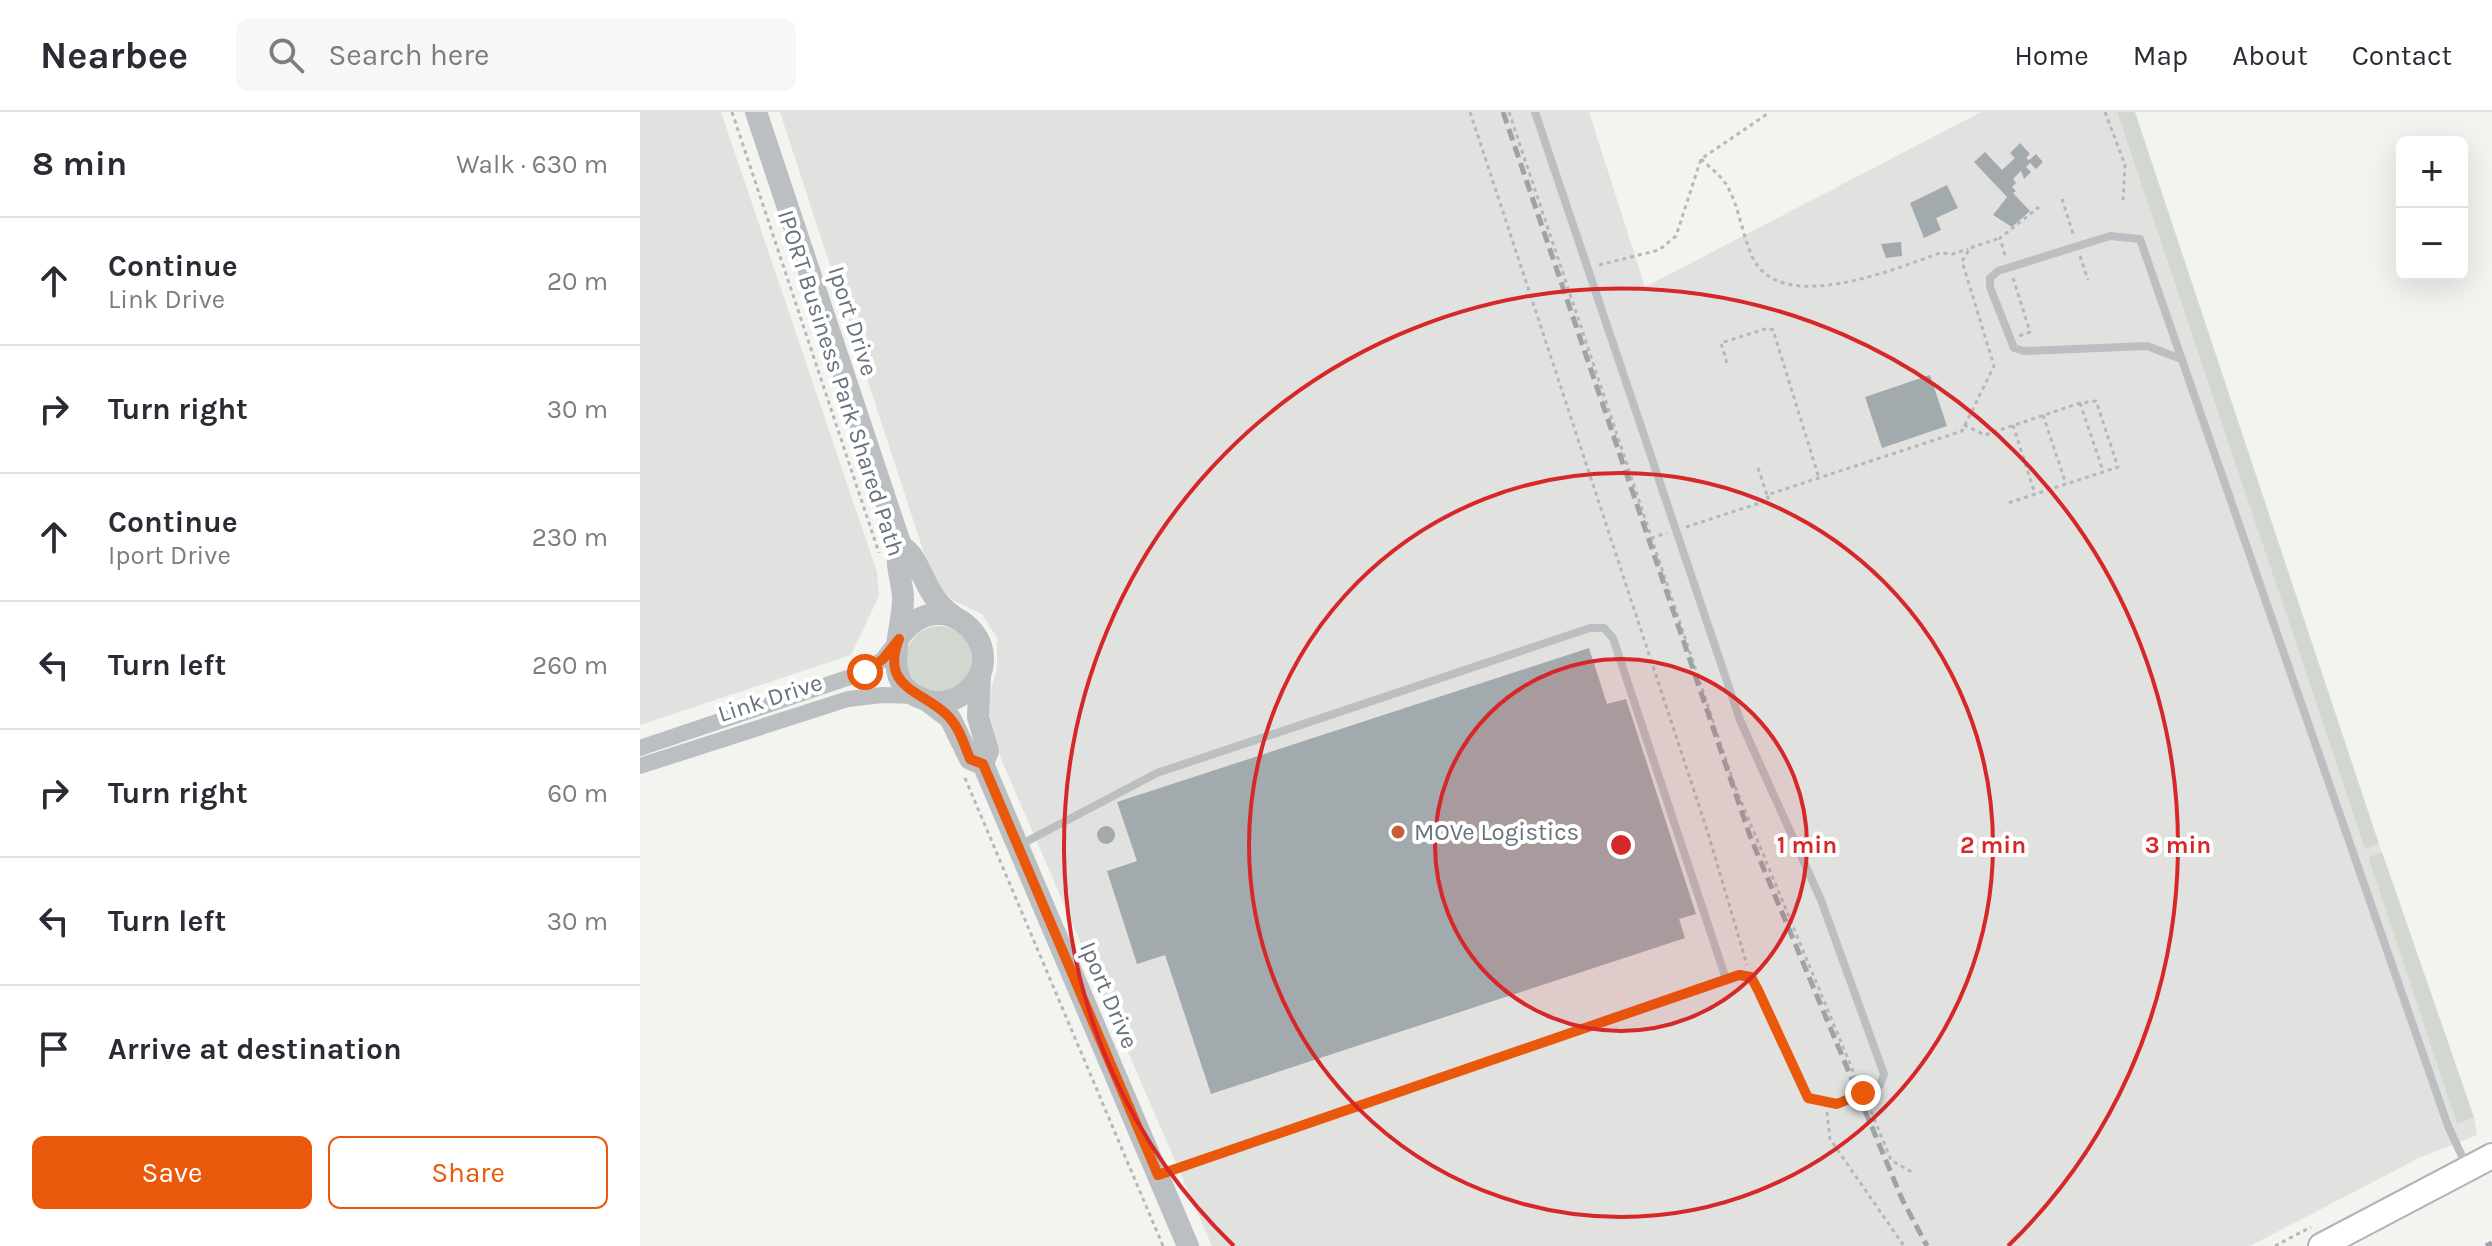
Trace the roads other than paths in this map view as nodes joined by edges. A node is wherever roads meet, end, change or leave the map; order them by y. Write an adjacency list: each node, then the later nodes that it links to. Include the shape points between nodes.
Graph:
1 (756, 112): 4 (street, Iport Drive)
2 (1535, 112): 13 (lane, via 1740,720 1821,900 1883,1064 1880,1085 1837,1104 1808,1098 1751,977)
3 (2181, 359): 3 (lane, via 2140,239 2110,236 1990,278 2009,341 2024,351 2147,346); 15 (lane, via 2448,1126)
4 (901, 546): 5 (street, Iport Drive, via 913,553 929,593); 6 (street, Iport Drive, via 896,558 902,588)
5 (953, 616): 6 (street, via 923,616); 7 (street, via 976,634)
6 (900, 637): 8 (street, via 896,671 906,688); 9 (street, Link Drive, via 865,672)
7 (982, 667): 8 (street, via 963,695 945,702); 10 (street, Iport Drive, via 978,717 988,751)
8 (921, 698): 10 (street, Iport Drive, via 950,718 970,759); 11 (street, Link Drive, via 848,699)
9 (640, 748)
10 (983, 764): 12 (street, Iport Drive)
11 (640, 766)
12 (1018, 846): 13 (lane, via 1157,773 1590,628 1604,628 1613,638); 16 (street, Iport Drive)
13 (1726, 979): 16 (lane)
14 (2492, 1156): 15 (main road)
15 (2468, 1168): 18 (main road)
16 (1158, 1175): 17 (street, Iport Drive)
17 (1188, 1246)
18 (2321, 1246)

